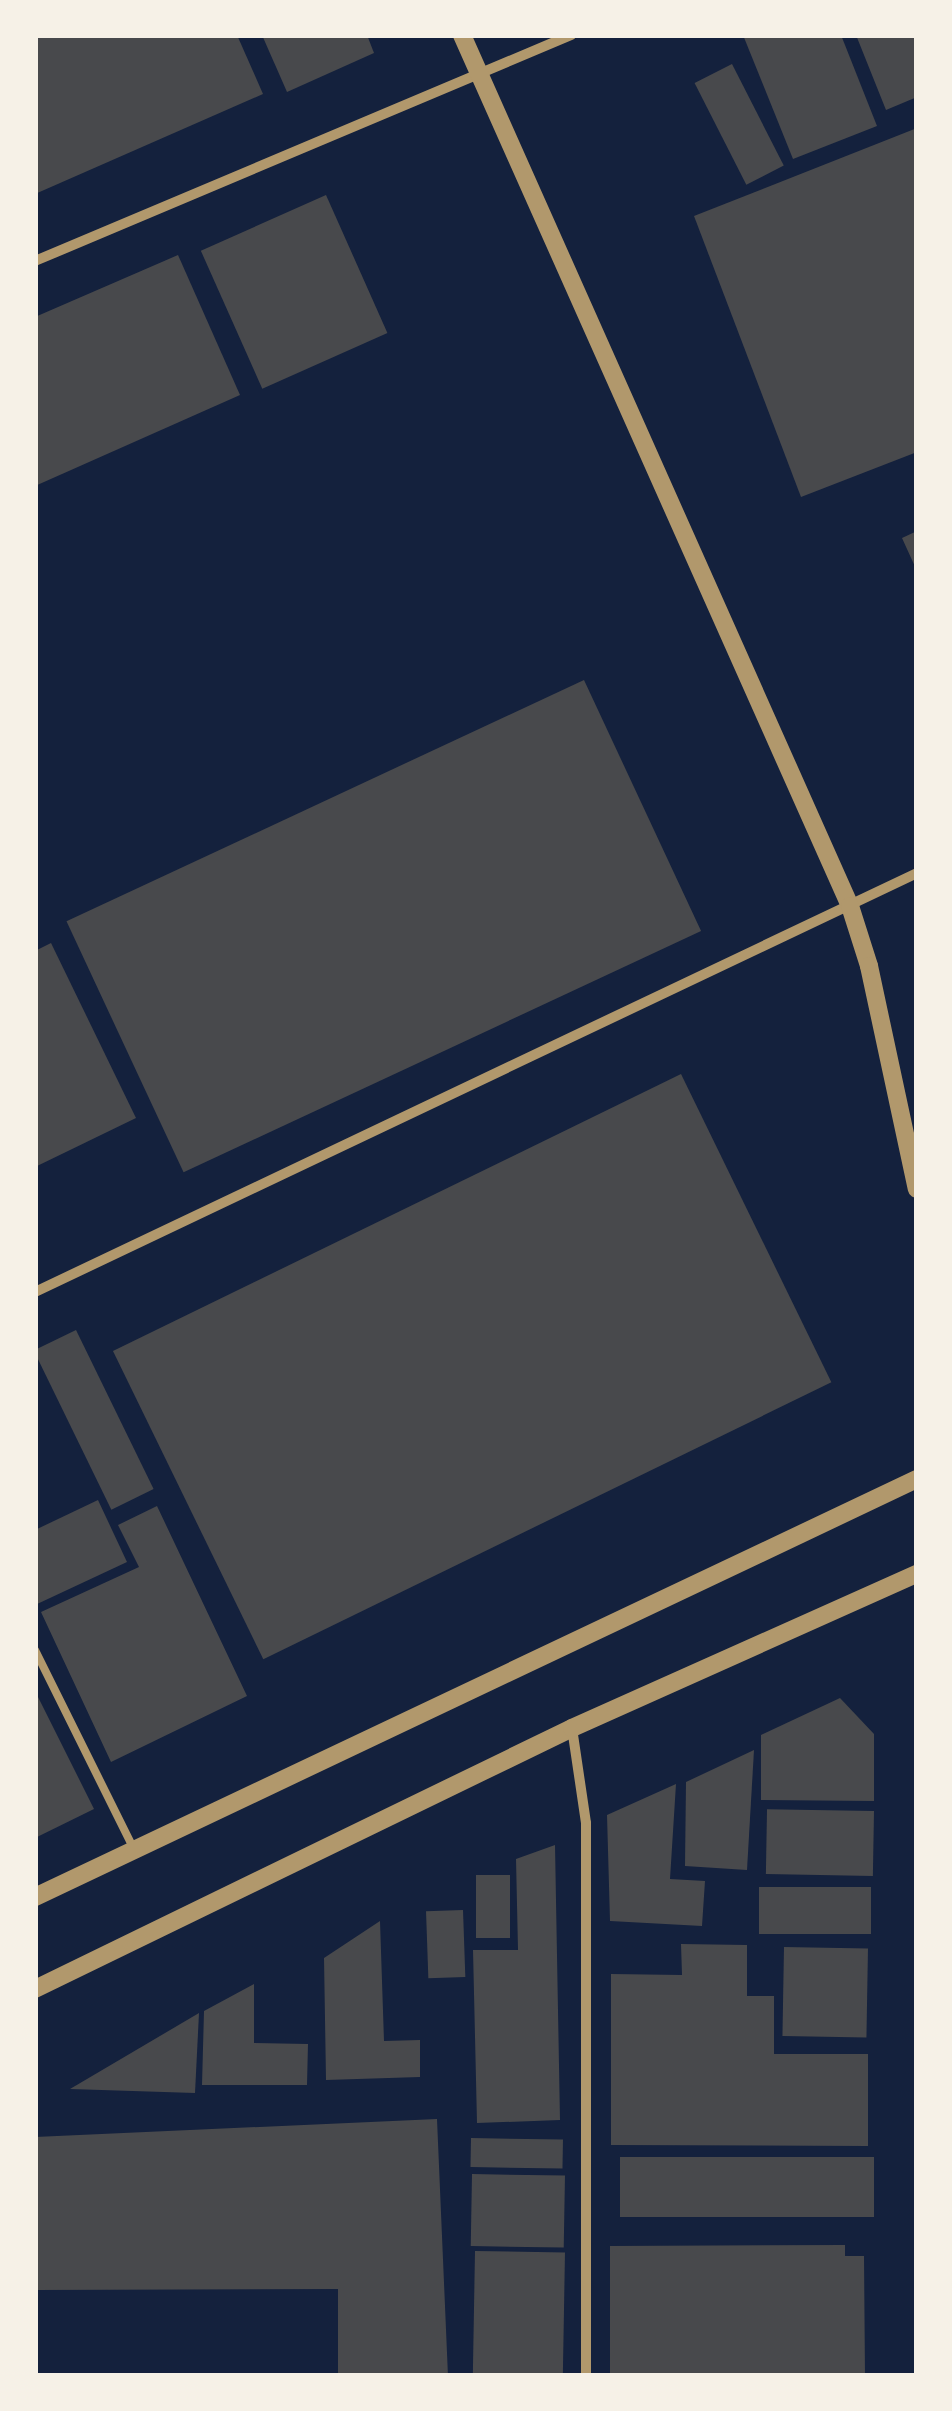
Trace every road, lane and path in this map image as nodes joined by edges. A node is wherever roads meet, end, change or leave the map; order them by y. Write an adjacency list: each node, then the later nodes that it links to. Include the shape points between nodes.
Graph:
1 (462, 35): 3 (street)
2 (571, 35): 3 (street)
3 (478, 72): 4 (street); 6 (street)
4 (35, 262)
5 (917, 873): 6 (street)
6 (850, 906): 7 (street); 9 (street)
7 (915, 1167): 8 (street)
8 (917, 1189)
9 (35, 1292)
10 (917, 1478): 14 (street)
11 (917, 1574): 13 (street)
12 (35, 1650): 14 (lane)
13 (572, 1728): 16 (street); 17 (street, via 586,1823)
14 (134, 1850): 15 (street)
15 (35, 1898)
16 (35, 1989)
17 (586, 2376)

